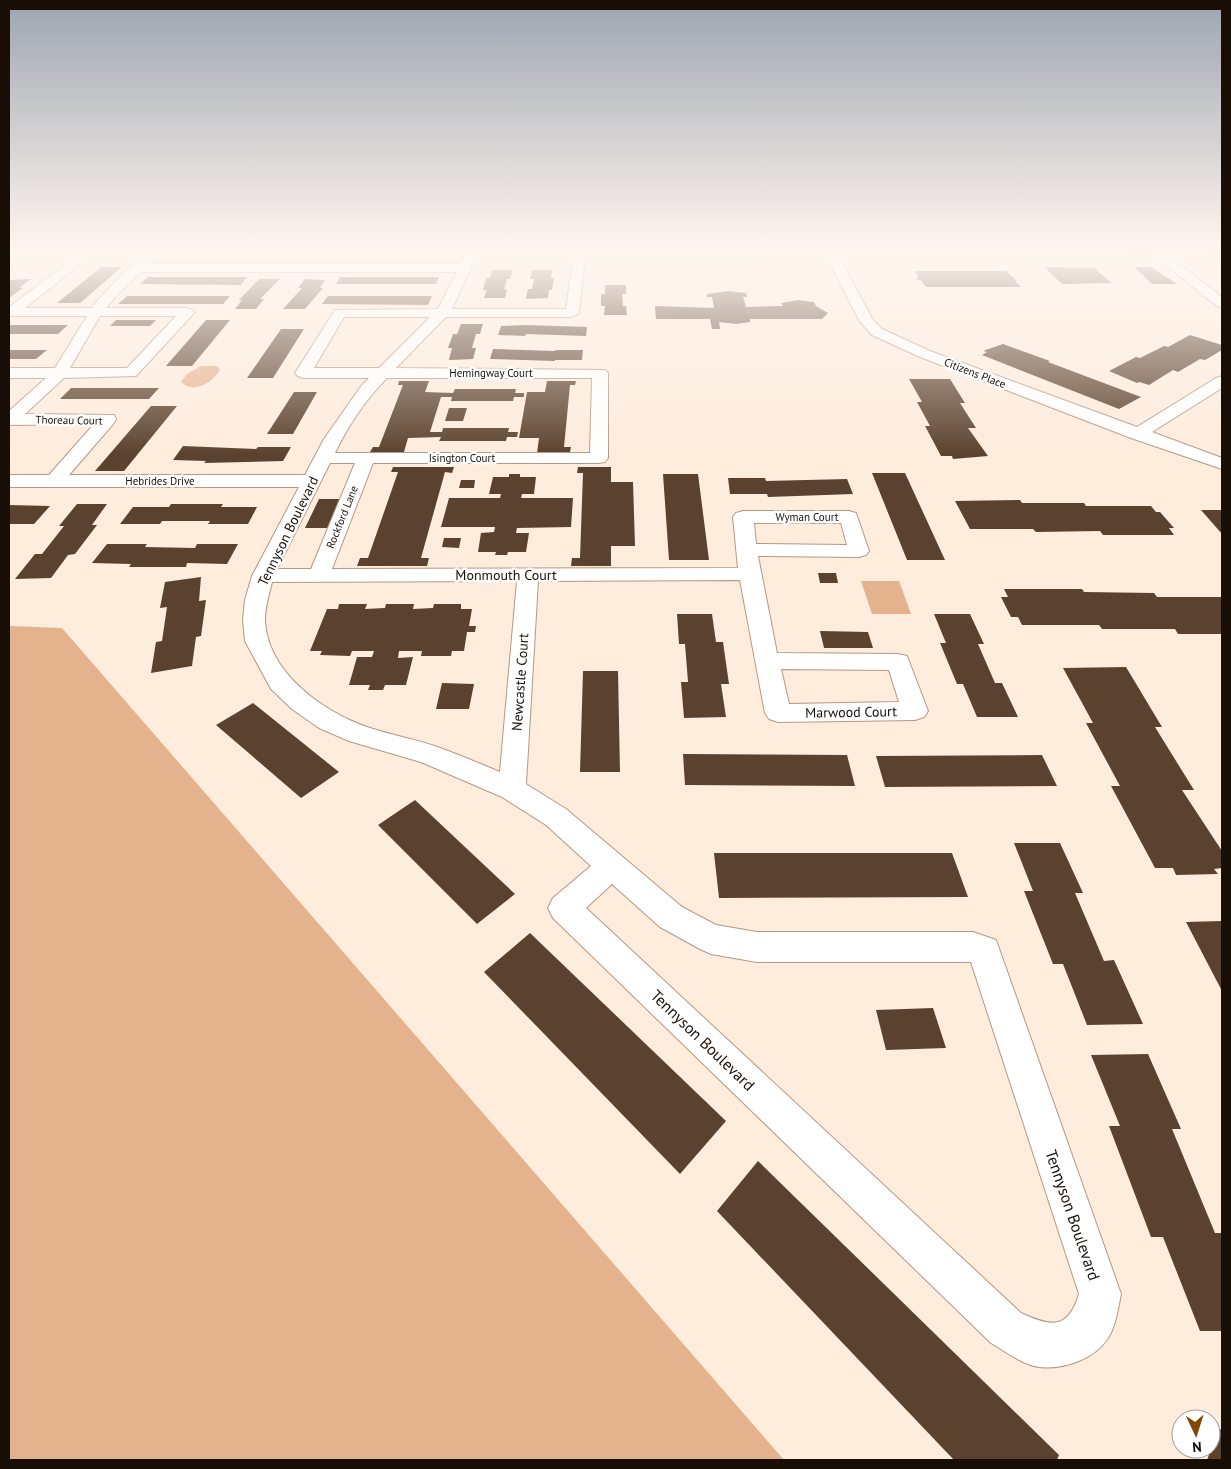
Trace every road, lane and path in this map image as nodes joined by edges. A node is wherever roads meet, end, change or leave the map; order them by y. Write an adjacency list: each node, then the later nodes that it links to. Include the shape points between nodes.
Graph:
1 (92, 319): 7 (street)
2 (182, 319): 7 (street, via 131,373)
3 (337, 319): 8 (street, Hemingway Court, via 303,373)
4 (436, 319): 8 (street, Tennyson Boulevard)
5 (865, 319): 11 (street, Citizens Place, via 877,332 918,351)
6 (9, 372): 7 (street)
7 (60, 373): 10 (street)
8 (382, 373): 12 (street, Tennyson Boulevard, via 333,439); 14 (street, Hemingway Court, via 600,373)
9 (1222, 381): 11 (street)
10 (10, 420): 17 (street, Thoreau Court, via 108,419)
11 (1137, 434): 15 (street, Citizens Place)
12 (324, 458): 13 (street, Isington Court); 18 (street, Tennyson Boulevard)
13 (366, 458): 14 (street, Isington Court); 23 (street, Rockford Lane)
14 (599, 458)
15 (1222, 464)
16 (9, 481): 17 (street, Hebrides Drive)
17 (54, 481): 18 (street, Hebrides Drive)
18 (310, 481): 22 (street, Tennyson Boulevard)
19 (748, 550): 19 (street, Wyman Court, via 743,517 849,518 859,551); 20 (street, Wyman Court)
20 (749, 574): 21 (street, Monmouth Court); 24 (street, Marwood Court)
21 (528, 575): 23 (street, Monmouth Court); 25 (street, Newcastle Court)
22 (263, 576): 23 (street, Monmouth Court); 25 (street, Tennyson Boulevard, via 254,620 257,641 280,683 301,703 328,721 358,734 430,755)
23 (319, 576)
24 (767, 661): 24 (street, Marwood Court, via 778,712 915,711 898,662)
25 (512, 790): 26 (street, Tennyson Boulevard, via 556,817)
26 (612, 866): 26 (street, Tennyson Boulevard, via 564,908 1006,1328 1039,1345 1070,1343 1092,1324 1100,1294 984,951 973,946 757,948 711,939 671,917)

